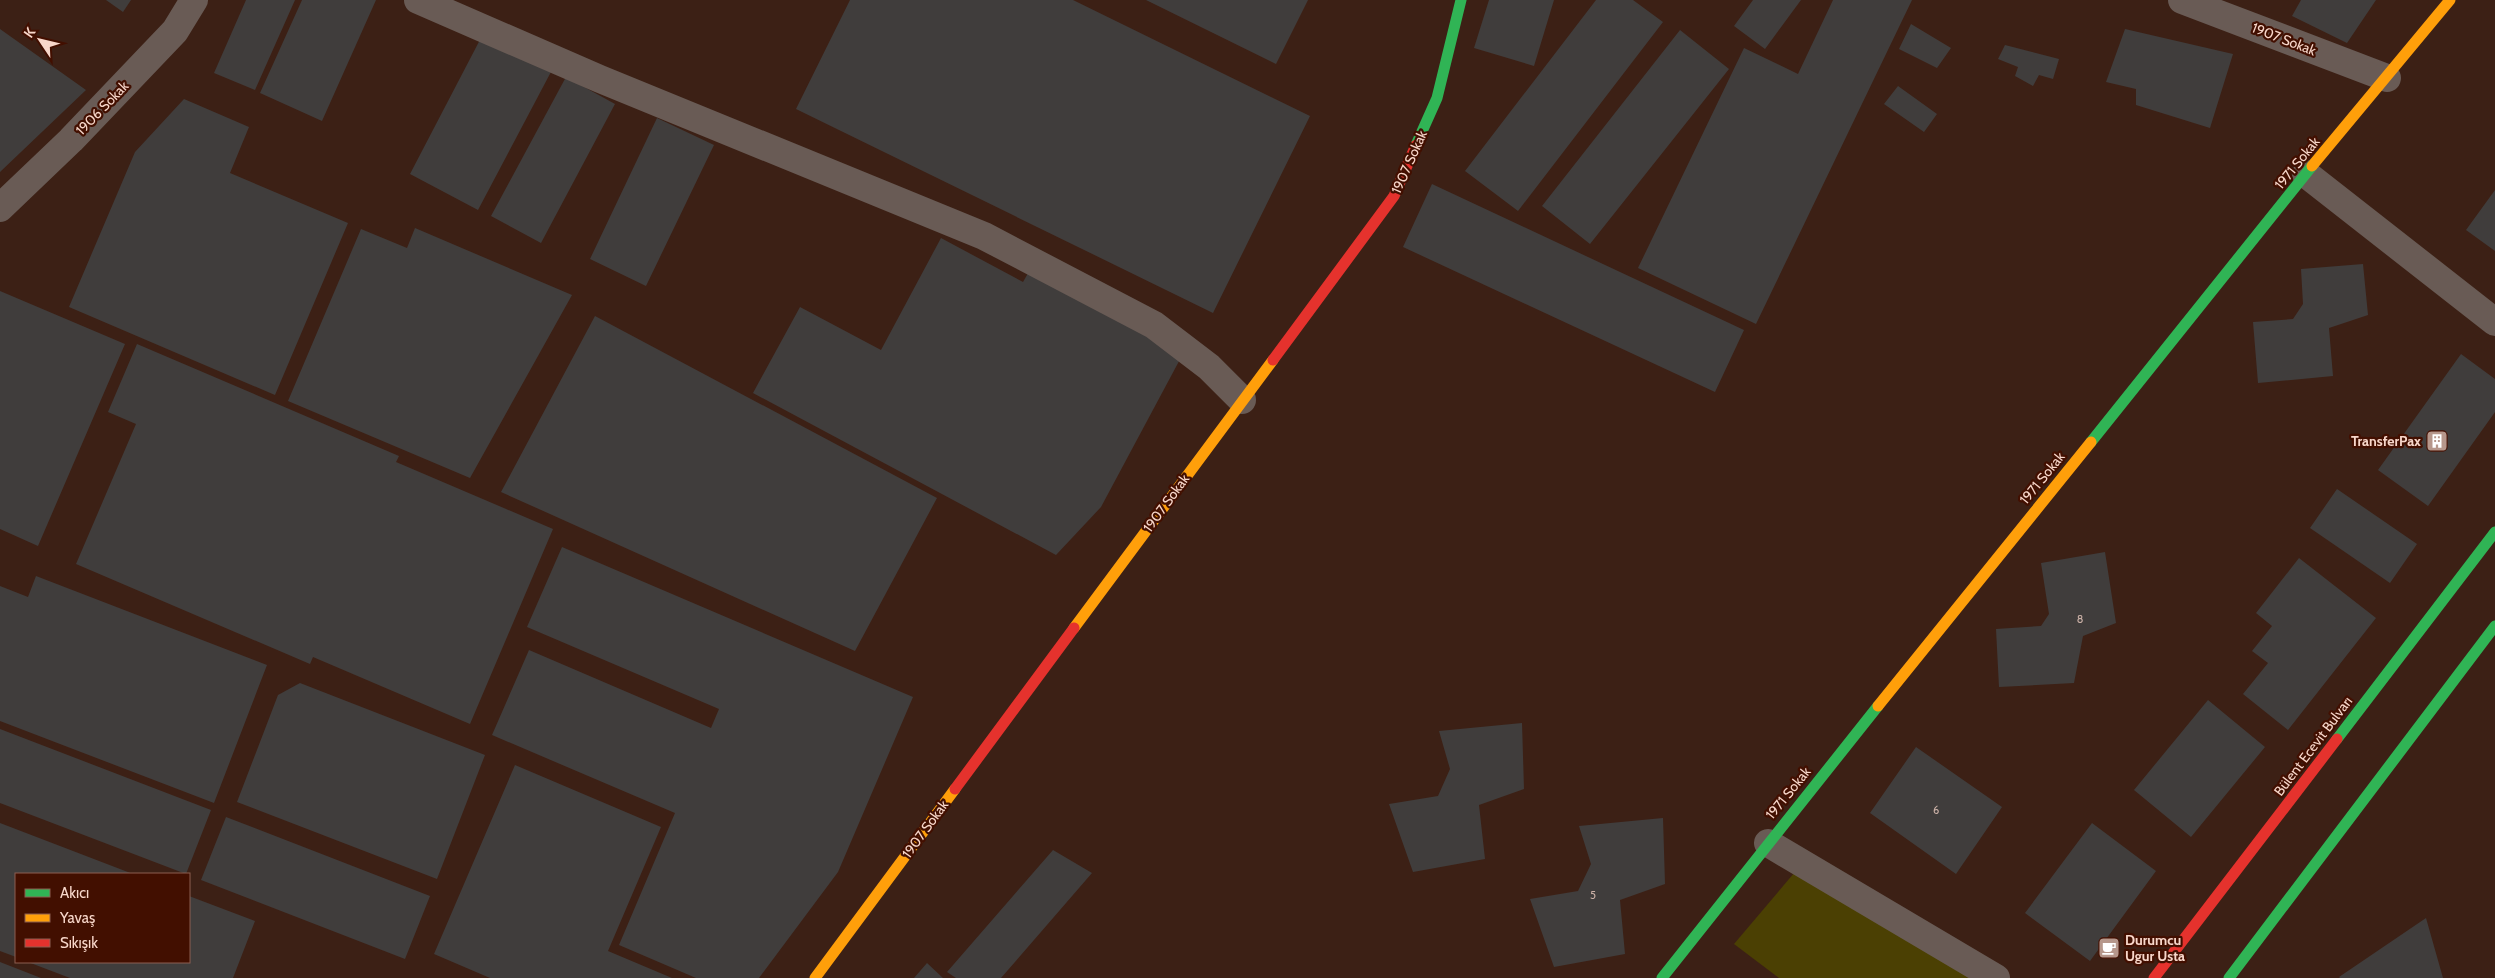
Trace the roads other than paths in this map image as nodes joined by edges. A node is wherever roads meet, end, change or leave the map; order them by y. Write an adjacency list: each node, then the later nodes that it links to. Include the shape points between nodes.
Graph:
1 (194, 0): 8 (street, 1906 Sokak, via 175,31 71,140)
2 (418, 0): 10 (street, via 600,79 984,236 1154,325 1208,367)
3 (1461, 0): 10 (street, 1907 Sokak, via 1437,98 1394,196)
4 (2182, 0): 6 (street, 1907 Sokak)
5 (2450, 0): 6 (street, 1971 Sokak)
6 (2387, 78): 7 (street, 1971 Sokak)
7 (2306, 174): 9 (street); 13 (street, 1971 Sokak)
8 (0, 208)
9 (2495, 322)
10 (1242, 400): 14 (street, 1907 Sokak)
11 (2495, 532): 17 (street, Bülent Ecevit Bulvarı)
12 (2495, 626): 18 (street)
13 (1768, 843): 15 (street, 1971 Sokak); 16 (street)
14 (815, 978)
15 (1662, 978)
16 (1996, 978)
17 (2154, 978)
18 (2229, 978)

